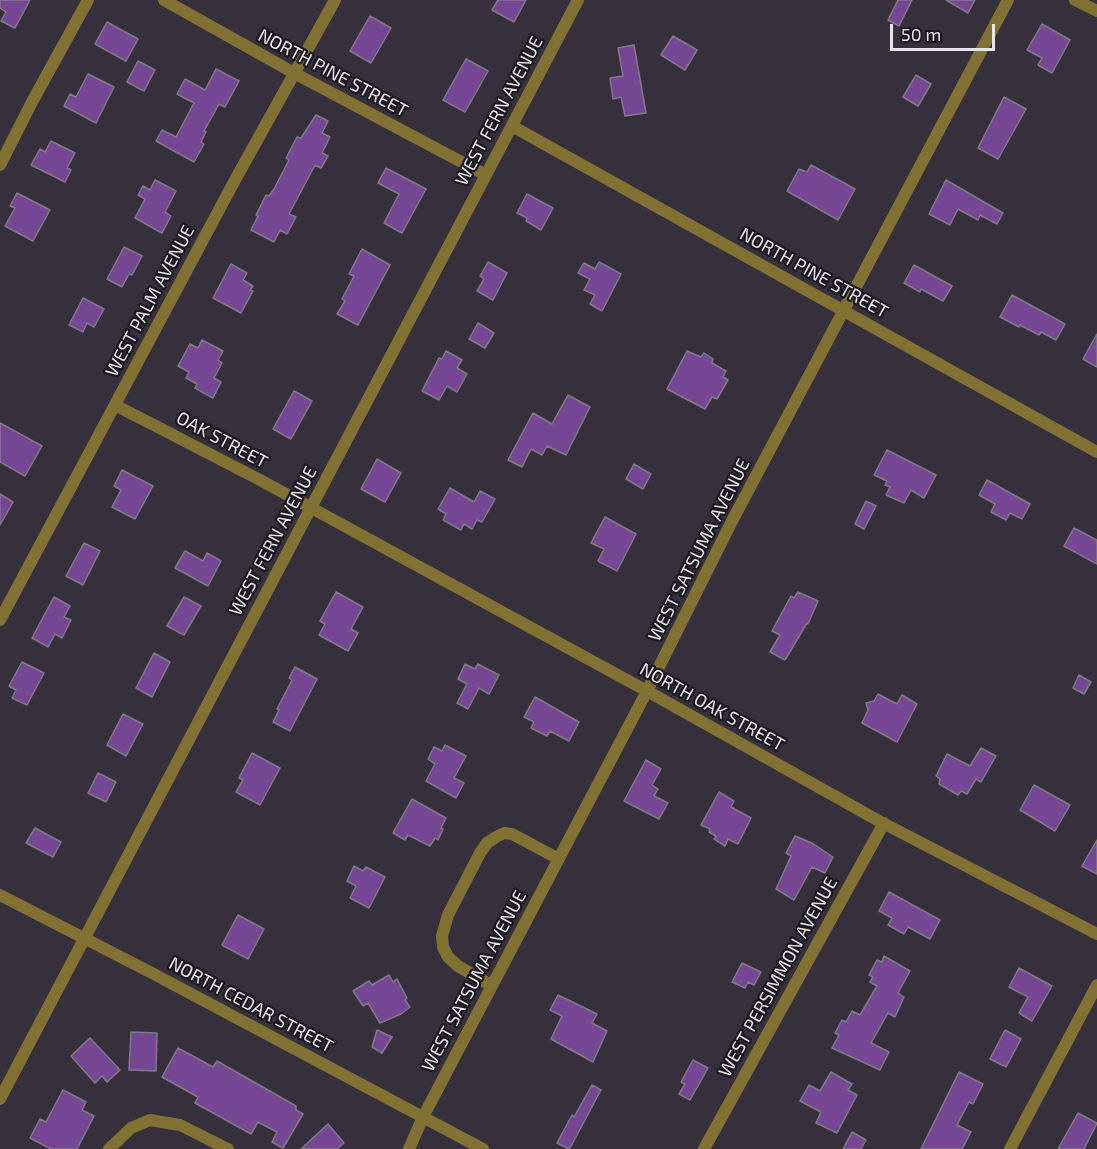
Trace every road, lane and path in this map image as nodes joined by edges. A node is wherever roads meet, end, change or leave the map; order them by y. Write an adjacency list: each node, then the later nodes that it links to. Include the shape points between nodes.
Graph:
1 (88, 0): 10 (street)
2 (164, 0): 8 (street, NORTH PINE STREET)
3 (335, 0): 8 (street, WEST PALM AVENUE)
4 (578, 0): 9 (street, WEST FERN AVENUE)
5 (1008, 0): 12 (street, WEST SATSUMA AVENUE)
6 (1075, 0): 7 (street)
7 (1097, 11)
8 (294, 73): 11 (street, NORTH PINE STREET); 13 (street, WEST PALM AVENUE)
9 (512, 126): 11 (street, WEST FERN AVENUE); 12 (street, NORTH PINE STREET)
10 (0, 165)
11 (486, 175): 15 (street, WEST FERN AVENUE)
12 (843, 310): 14 (street, NORTH PINE STREET); 17 (street, WEST SATSUMA AVENUE)
13 (115, 405): 15 (street, OAK STREET); 16 (street, WEST PALM AVENUE)
14 (1097, 452)
15 (311, 509): 17 (street, NORTH OAK STREET); 22 (street, WEST FERN AVENUE)
16 (0, 620)
17 (647, 691): 18 (street, NORTH OAK STREET); 19 (street, WEST SATSUMA AVENUE)
18 (884, 823): 21 (street, NORTH OAK STREET); 31 (street, WEST PERSIMMON AVENUE)
19 (558, 858): 24 (street, WEST SATSUMA AVENUE); 24 (street, via 504,833 487,843 474,863 448,915 443,945 453,962)
20 (0, 895): 22 (street, NORTH CEDAR STREET)
21 (1097, 934)
22 (85, 938): 25 (street, WEST FERN AVENUE); 26 (street, NORTH CEDAR STREET)
23 (1097, 985): 32 (street)
24 (492, 986): 26 (street, WEST SATSUMA AVENUE)
25 (0, 1099)
26 (423, 1117): 29 (street, WEST SATSUMA AVENUE); 30 (street, NORTH CEDAR STREET)
27 (109, 1149): 28 (street, via 131,1128 150,1120 180,1125)
28 (228, 1149)
29 (409, 1149)
30 (483, 1149)
31 (704, 1149)
32 (1010, 1149)

